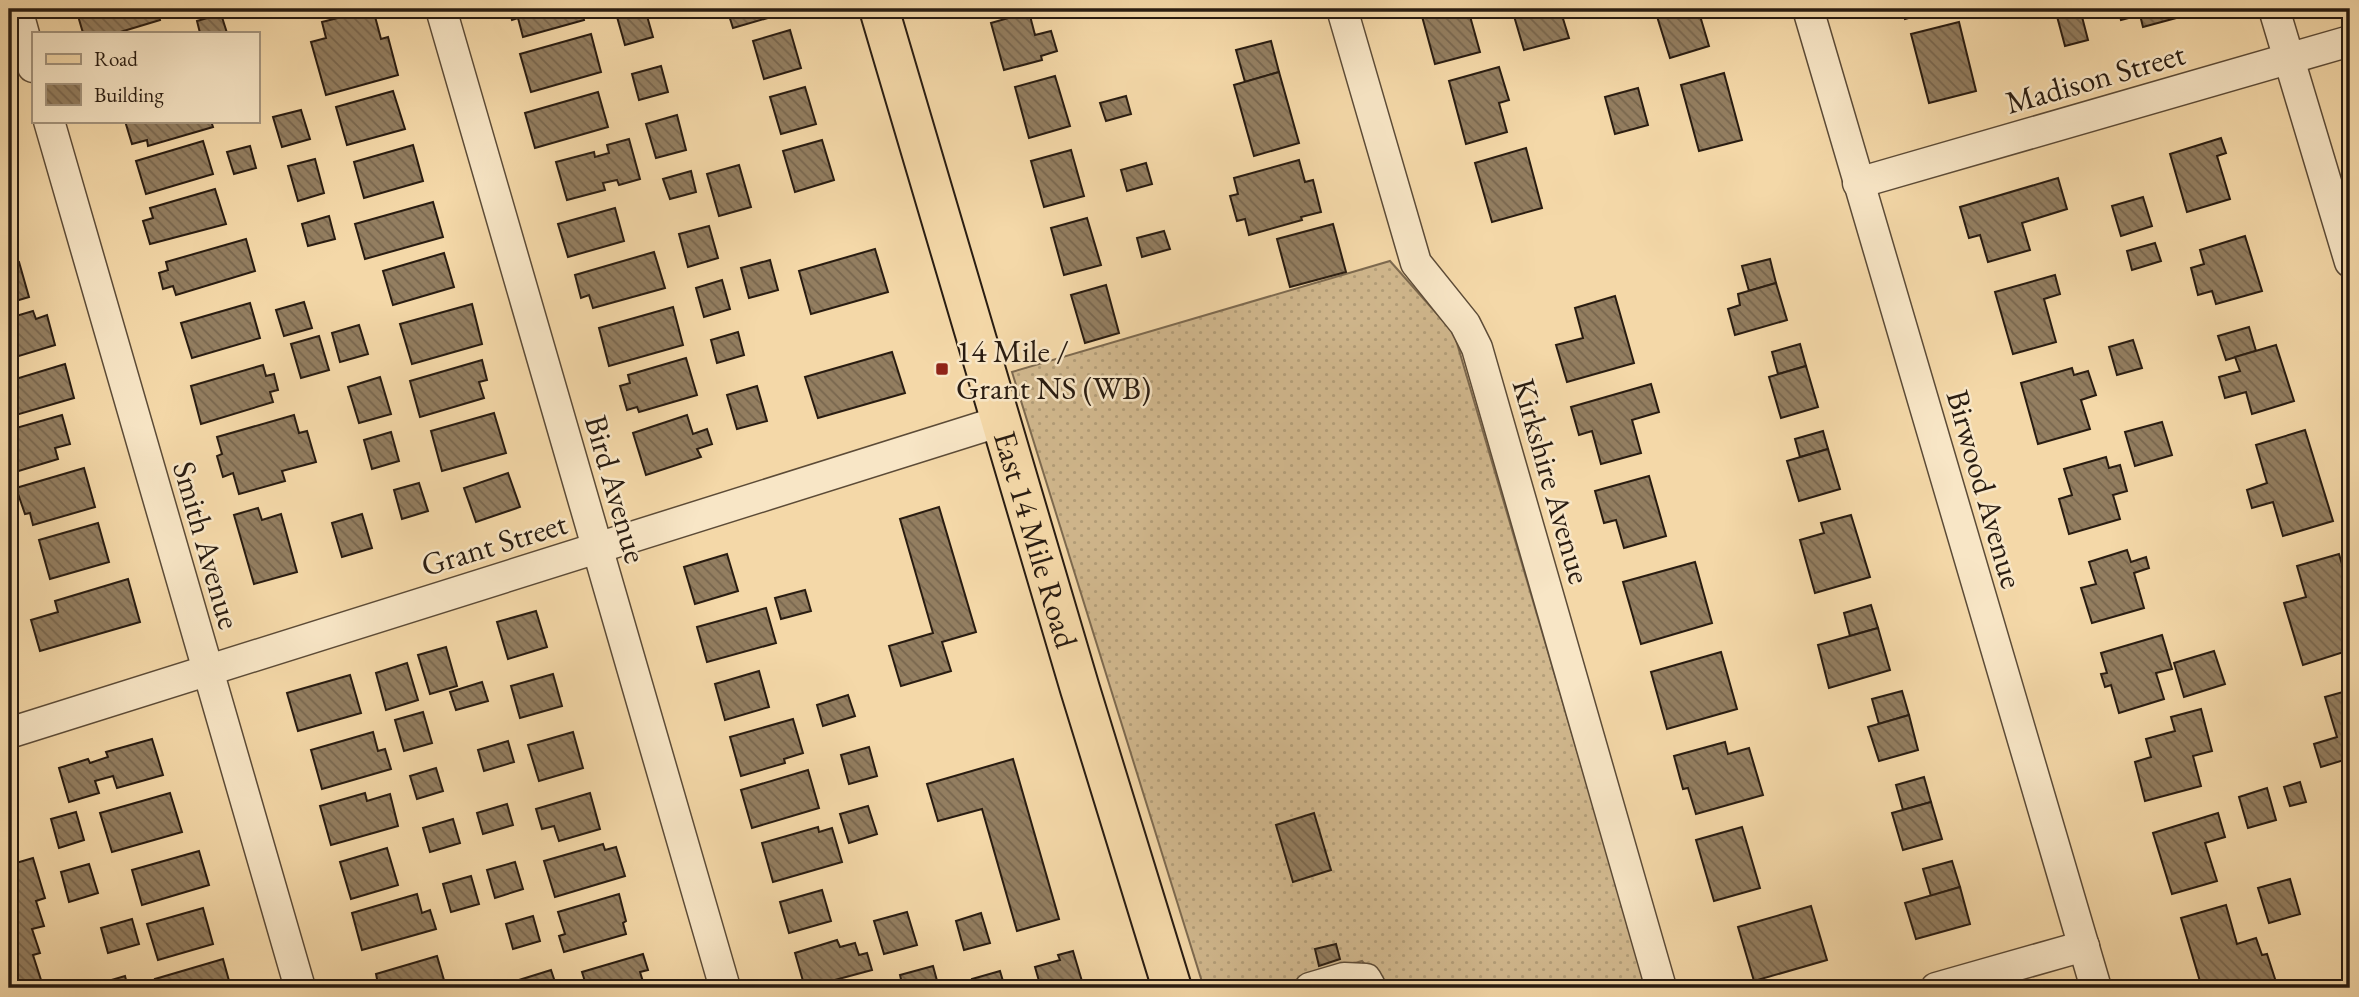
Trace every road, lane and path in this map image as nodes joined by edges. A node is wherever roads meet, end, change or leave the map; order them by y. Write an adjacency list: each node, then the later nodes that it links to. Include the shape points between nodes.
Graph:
1 (17, 9): 9 (street)
2 (441, 9): 14 (street, Bird Avenue)
3 (879, 9): 13 (main road, East 14 Mile Road)
4 (1342, 9): 23 (street, Kirkshire Avenue, via 1416,263 1465,324 1477,348)
5 (1808, 9): 11 (street, Birwood Avenue)
6 (2274, 9): 8 (street)
7 (2350, 41): 8 (street, Madison Street)
8 (2289, 59): 11 (street, Madison Street); 12 (street)
9 (32, 63)
10 (49, 122): 15 (street, Smith Avenue)
11 (1858, 183): 17 (street, Birwood Avenue)
12 (2350, 262)
13 (1000, 421): 14 (street, Grant Street); 20 (main road, East 14 Mile Road)
14 (596, 548): 15 (street, Grant Street); 19 (street, Bird Avenue)
15 (207, 670): 16 (street, Grant Street); 18 (street, Smith Avenue)
16 (9, 733)
17 (2084, 946): 24 (street); 25 (street, Birwood Avenue)
18 (300, 988)
19 (725, 988)
20 (1172, 988)
21 (1310, 988): 22 (street, via 1344,978 1366,979)
22 (1371, 988)
23 (1661, 988)
24 (1936, 988)
25 (2096, 988)

